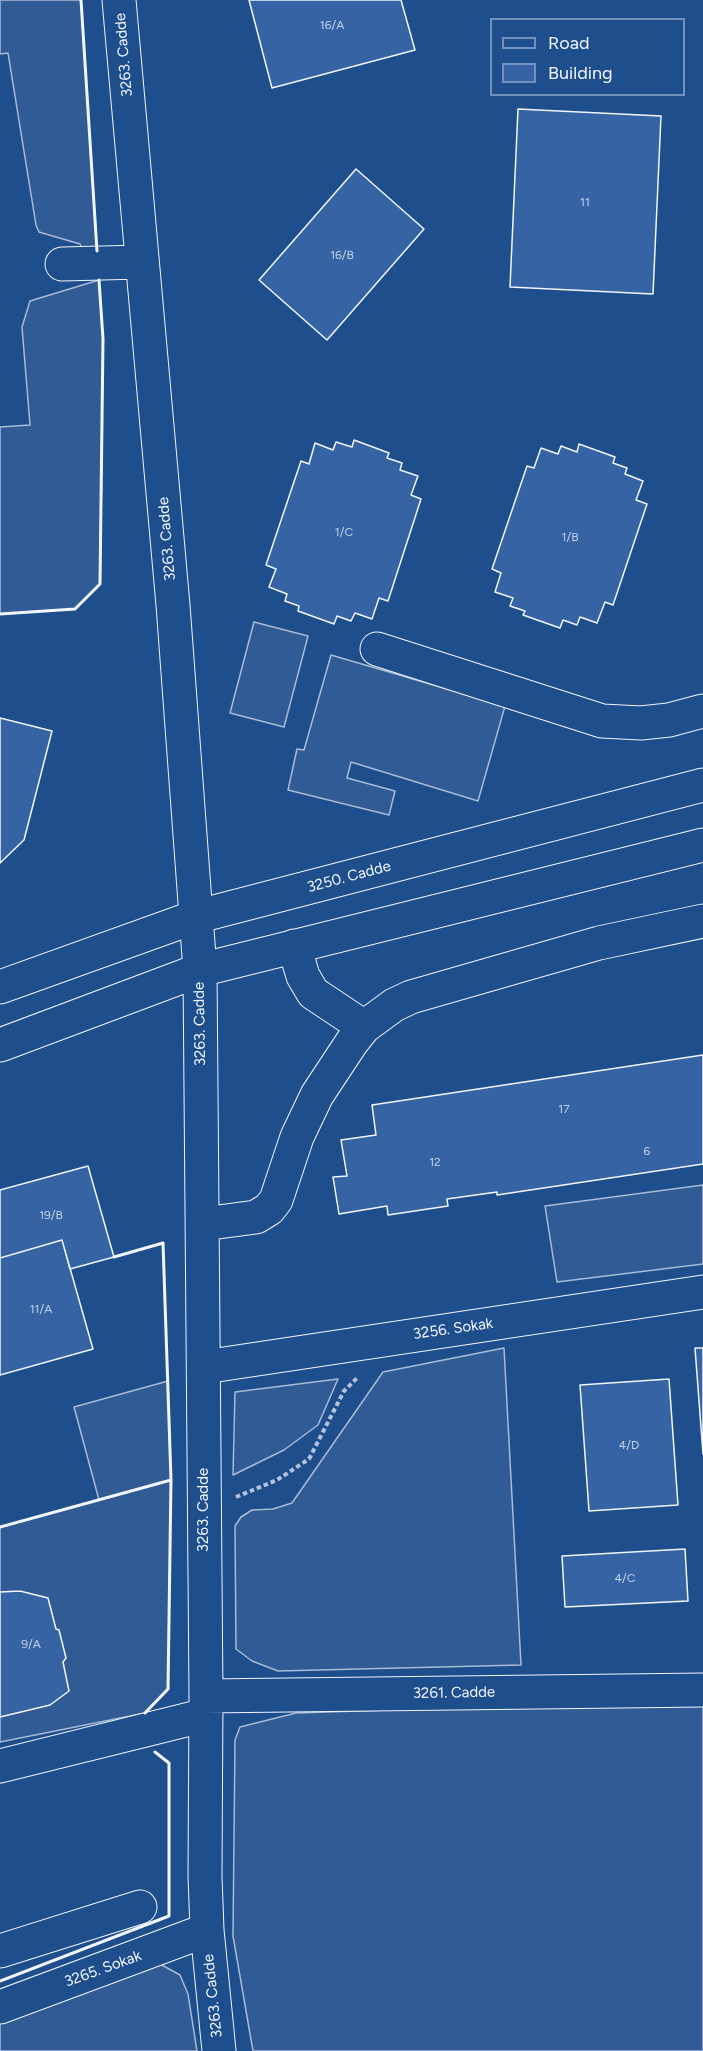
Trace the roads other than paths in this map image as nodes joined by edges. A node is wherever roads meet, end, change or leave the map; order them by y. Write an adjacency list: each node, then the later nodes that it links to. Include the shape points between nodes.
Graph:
1 (119, 0): 2 (street, 3263. Cadde)
2 (142, 262): 3 (street); 8 (street, 3263. Cadde, via 173,605)
3 (62, 264)
4 (377, 649): 5 (street, via 602,721 641,723)
5 (703, 711)
6 (703, 785): 8 (street, 3250. Cadde)
7 (703, 845): 10 (street)
8 (195, 917): 11 (street, 3263. Cadde); 12 (street, 3250. Cadde)
9 (703, 921): 13 (street, via 599,943 411,998)
10 (294, 946): 11 (street); 13 (street, via 313,993)
11 (200, 970): 14 (street); 15 (street, 3263. Cadde)
12 (0, 987)
13 (364, 1027): 15 (street, via 317,1095 269,1209 256,1217)
14 (0, 1045)
15 (203, 1224): 17 (street, 3263. Cadde)
16 (703, 1292): 17 (street, 3256. Sokak)
17 (204, 1368): 19 (street, 3263. Cadde)
18 (703, 1690): 19 (street, 3261. Cadde)
19 (206, 1706): 20 (street, 3261. Cadde); 22 (street, 3263. Cadde)
20 (0, 1766)
21 (140, 1907): 23 (street)
22 (207, 1930): 24 (street, 3265. Sokak); 25 (street, 3263. Cadde)
23 (0, 1951)
24 (0, 2007)
25 (219, 2051)

